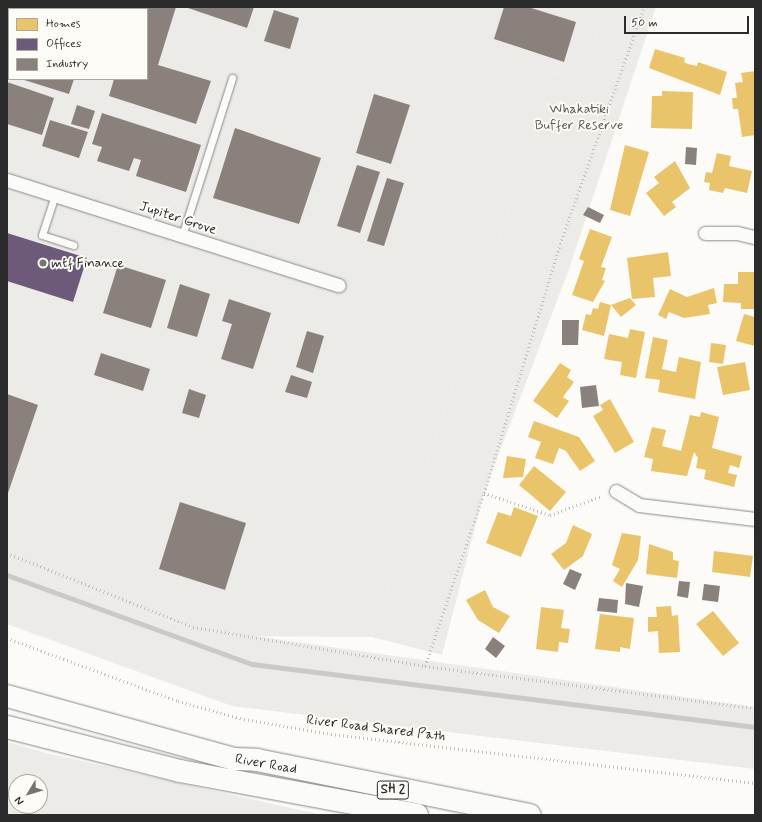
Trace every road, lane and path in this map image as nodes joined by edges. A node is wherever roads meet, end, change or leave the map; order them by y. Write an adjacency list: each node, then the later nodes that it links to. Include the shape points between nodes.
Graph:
1 (644, 7): 11 (path, via 560,244)
2 (232, 78): 6 (lane)
3 (7, 180): 4 (street, Jupiter Grove)
4 (55, 195): 6 (street, Jupiter Grove); 8 (lane, via 42,235)
5 (705, 233): 7 (street, via 737,233)
6 (182, 236): 9 (street, Jupiter Grove)
7 (755, 237)
8 (73, 245)
9 (339, 285)
10 (616, 491): 11 (path, via 550,515); 12 (street, via 639,505)
11 (484, 493): 15 (path)
12 (755, 519)
13 (7, 553): 15 (path, via 193,627)
14 (7, 638): 23 (path, River Road Shared Path, via 178,701 244,719 331,734)
15 (425, 666): 18 (path)
16 (7, 681): 21 (highway, via 236,750)
17 (7, 696): 21 (highway, River Road / SH 2, via 234,759)
18 (755, 708)
19 (7, 712): 22 (highway, via 184,760)
20 (7, 727): 22 (highway, River Road / SH 2, via 180,771)
21 (257, 760): 25 (highway, River Road / SH 2)
22 (230, 778): 24 (highway, River Road / SH 2)
23 (755, 783)
24 (417, 815)
25 (529, 815)

